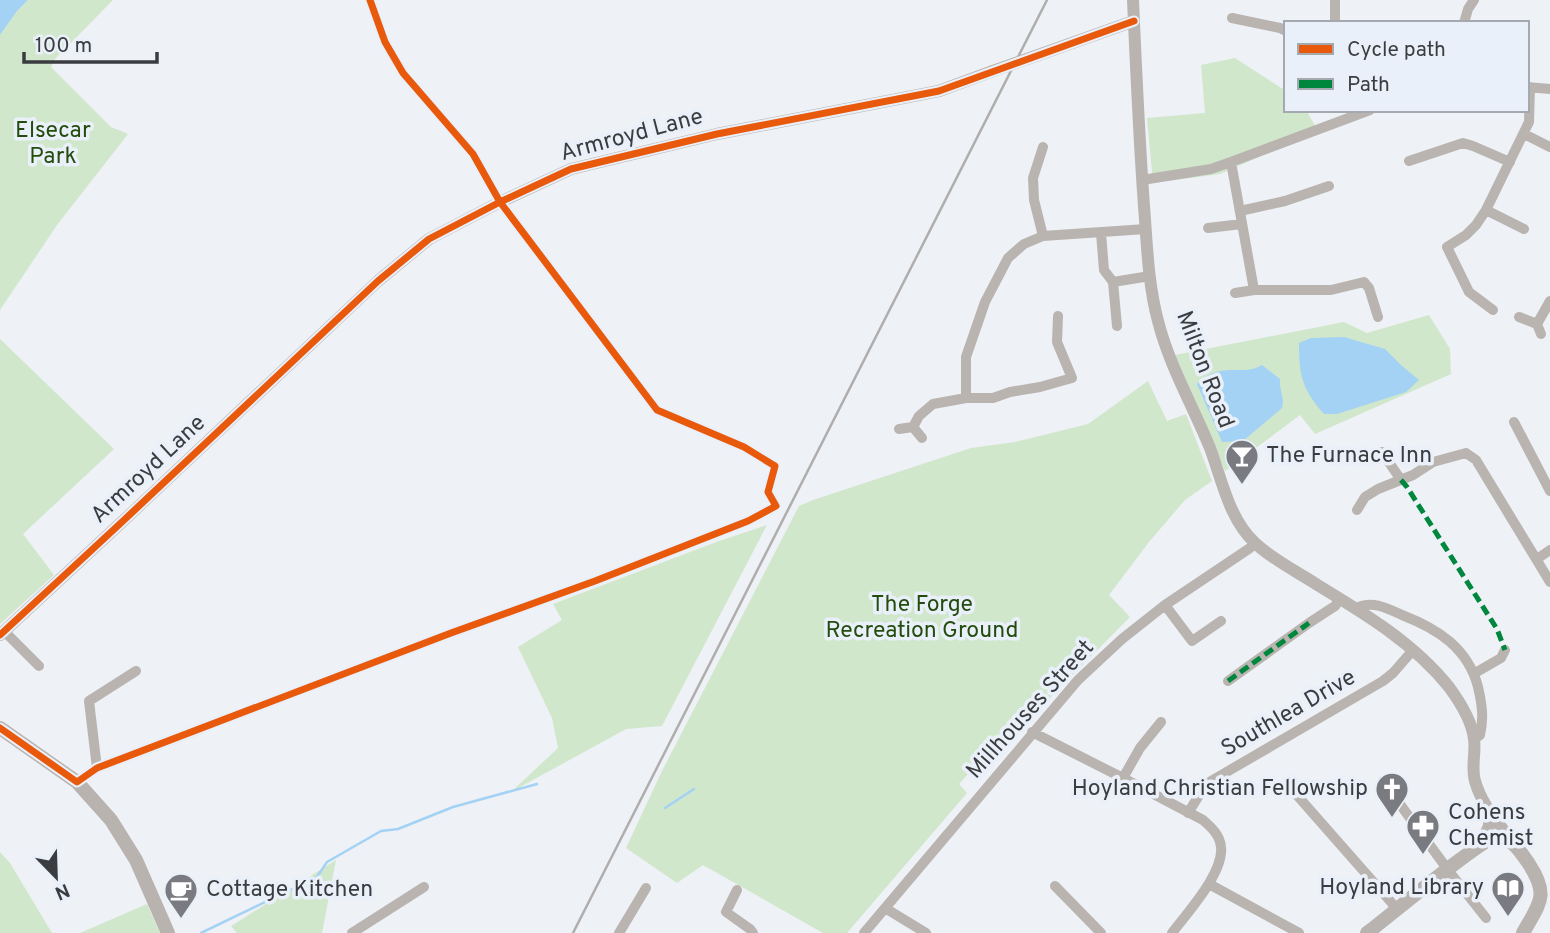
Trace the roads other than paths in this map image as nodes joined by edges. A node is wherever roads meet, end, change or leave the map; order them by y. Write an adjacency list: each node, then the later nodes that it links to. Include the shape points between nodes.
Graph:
1 (1133, 0): 5 (street, Milton Road)
2 (1335, 0): 6 (street)
3 (1474, 0): 7 (street)
4 (1232, 18): 8 (street)
5 (1134, 21): 19 (street, Milton Road); 56 (street, Armroyd Lane, bridge, via 939,91 717,134 571,169 429,239)
6 (1335, 21)
7 (1465, 21)
8 (1284, 30)
9 (1529, 87): 10 (street)
10 (1550, 89)
11 (1362, 112): 17 (street)
12 (1529, 112): 13 (street)
13 (1524, 134): 15 (street); 18 (street)
14 (1043, 147): 28 (street, via 1033,177)
15 (1550, 147)
16 (1409, 161): 18 (street, via 1463,144)
17 (1231, 162): 19 (street); 22 (street)
18 (1510, 162): 21 (street)
19 (1142, 180): 25 (street, Milton Road)
20 (1329, 186): 22 (street)
21 (1486, 210): 26 (street); 34 (street, via 1466,236 1447,247 1469,292)
22 (1240, 211): 23 (street)
23 (1242, 224): 24 (street); 31 (street)
24 (1208, 228)
25 (1146, 229): 27 (street); 29 (street, Milton Road)
26 (1524, 229)
27 (1101, 233): 28 (street); 30 (street, via 1104,270)
28 (1042, 236): 39 (street, via 1008,258 985,302 966,357)
29 (1150, 276): 30 (street); 48 (street, Milton Road, via 1157,320 1173,363 1233,512)
30 (1113, 282): 38 (street)
31 (1254, 290): 32 (street); 36 (street, via 1331,290 1364,282)
32 (1235, 293)
33 (1550, 301): 37 (street, via 1539,329)
34 (1493, 310)
35 (1058, 316): 39 (street, via 1058,342 1072,378 993,398)
36 (1378, 317)
37 (1519, 317)
38 (1116, 326)
39 (966, 398): 41 (street, via 933,404)
40 (1514, 422): 46 (street)
41 (914, 427): 42 (street); 43 (street)
42 (900, 429)
43 (922, 438)
44 (1382, 453): 45 (street)
45 (1401, 480): 47 (street, via 1365,497); 50 (street, via 1433,462 1466,453 1476,460)
46 (1550, 491)
47 (1357, 510)
48 (1255, 543): 52 (street, Milton Road); 53 (street, Millhouses Street)
49 (1550, 550): 50 (street)
50 (1537, 558): 51 (street)
51 (1550, 582)
52 (1340, 599): 54 (street, Milton Road); 62 (street)
53 (1165, 606): 55 (street, via 1192,641); 66 (street, Millhouses Street, via 1078,680)
54 (1356, 608): 57 (street, Milton Road); 61 (street, Milton Road, via 1374,604 1422,622 1445,636)
55 (1221, 621)
56 (2, 633): 59 (street)
57 (1413, 650): 67 (street, Milton Road, via 1455,696); 74 (street, Southlea Drive, via 1384,681 1206,785)
58 (1505, 650): 61 (street, via 1501,658)
59 (39, 666)
60 (136, 671): 68 (street, via 89,701)
61 (1475, 673): 67 (street, Milton Road, via 1483,710 1480,735)
62 (1228, 681)
63 (1161, 722): 69 (street)
64 (205, 727): 68 (street)
65 (0, 728): 71 (main road)
66 (1032, 732): 69 (street); 86 (street, Millhouses Street)
67 (1474, 739): 73 (street, Milton Road, via 1473,774)
68 (97, 768): 71 (street)
69 (1123, 778): 74 (street)
70 (1383, 781): 77 (street)
71 (77, 782): 89 (main road, via 111,820 136,860)
72 (1295, 793): 87 (street)
73 (1489, 812): 75 (street, via 1489,826); 76 (street, Milton Road)
74 (1188, 813): 79 (street, via 1203,820 1219,839 1220,859)
75 (1480, 845): 76 (main road, via 1497,837); 77 (main road)
76 (1514, 845): 78 (main road, Milton Road)
77 (1448, 870): 87 (main road); 88 (street)
78 (1537, 877): 82 (main road); 85 (main road)
79 (1209, 884): 96 (street); 97 (street)
80 (1055, 886): 95 (street)
81 (424, 887): 90 (street)
82 (1550, 887)
83 (646, 888): 91 (street)
84 (737, 890): 92 (street, via 726,912)
85 (1545, 900): 99 (main road)
86 (885, 908): 93 (street, Millhouses Street); 94 (street)
87 (1398, 910): 98 (main road)
88 (1486, 918)
89 (168, 933)
90 (352, 933)
91 (619, 933)
92 (753, 933)
93 (864, 933)
94 (926, 933)
95 (1101, 933)
96 (1172, 933)
97 (1299, 933)
98 (1367, 933)
99 (1523, 933)

